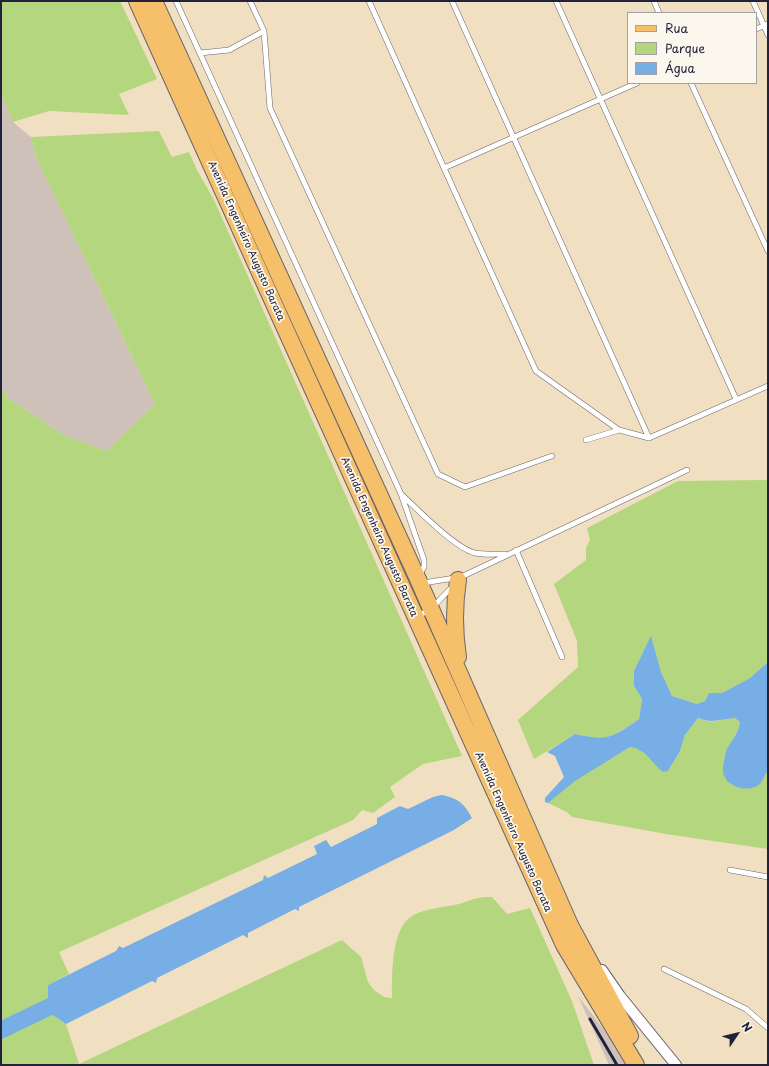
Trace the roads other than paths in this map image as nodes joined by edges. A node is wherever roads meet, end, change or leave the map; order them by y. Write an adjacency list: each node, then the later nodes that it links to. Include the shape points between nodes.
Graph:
1 (137, 1): 32 (main road, Avenida Engenheiro Augusto Barata)
2 (154, 1): 32 (main road, Avenida Engenheiro Augusto Barata)
3 (176, 1): 14 (lane)
4 (250, 1): 12 (lane)
5 (369, 1): 19 (lane)
6 (452, 1): 18 (lane)
7 (556, 1): 17 (lane)
8 (654, 1): 10 (lane)
9 (752, 1): 11 (lane)
10 (659, 12)
11 (766, 25): 13 (lane)
12 (264, 31): 14 (lane, via 229,50); 26 (lane, via 270,108 438,474 465,487)
13 (768, 35)
14 (200, 53): 28 (lane)
15 (635, 84): 17 (lane)
16 (691, 84): 20 (lane)
17 (599, 100): 18 (lane); 22 (lane)
18 (513, 137): 19 (lane); 24 (lane)
19 (444, 168): 23 (lane, via 536,371)
20 (768, 251)
21 (768, 386): 22 (lane)
22 (736, 399): 24 (lane)
23 (619, 430): 24 (lane); 25 (lane)
24 (649, 438)
25 (586, 440)
26 (552, 456)
27 (687, 470): 29 (lane)
28 (401, 494): 30 (lane, via 454,540 473,552); 32 (lane, via 424,560 422,570)
29 (516, 550): 30 (lane); 35 (lane)
30 (506, 554): 31 (lane)
31 (459, 579): 32 (lane); 33 (lane); 36 (main road, via 455,602 455,636)
32 (413, 586): 33 (main road, Avenida Engenheiro Augusto Barata); 34 (main road, Avenida Engenheiro Augusto Barata)
33 (431, 609): 34 (lane); 36 (main road, Avenida Engenheiro Augusto Barata)
34 (415, 618): 42 (main road, Avenida Engenheiro Augusto Barata, via 564,945)
35 (562, 656)
36 (461, 678): 39 (main road, Avenida Engenheiro Augusto Barata)
37 (730, 870): 38 (lane)
38 (768, 877)
39 (570, 925): 43 (main road, Avenida Engenheiro Augusto Barata); 44 (street, via 620,996)
40 (664, 969): 41 (lane, via 746,1009)
41 (768, 1028)
42 (636, 1065)
43 (647, 1065)
44 (676, 1065)

